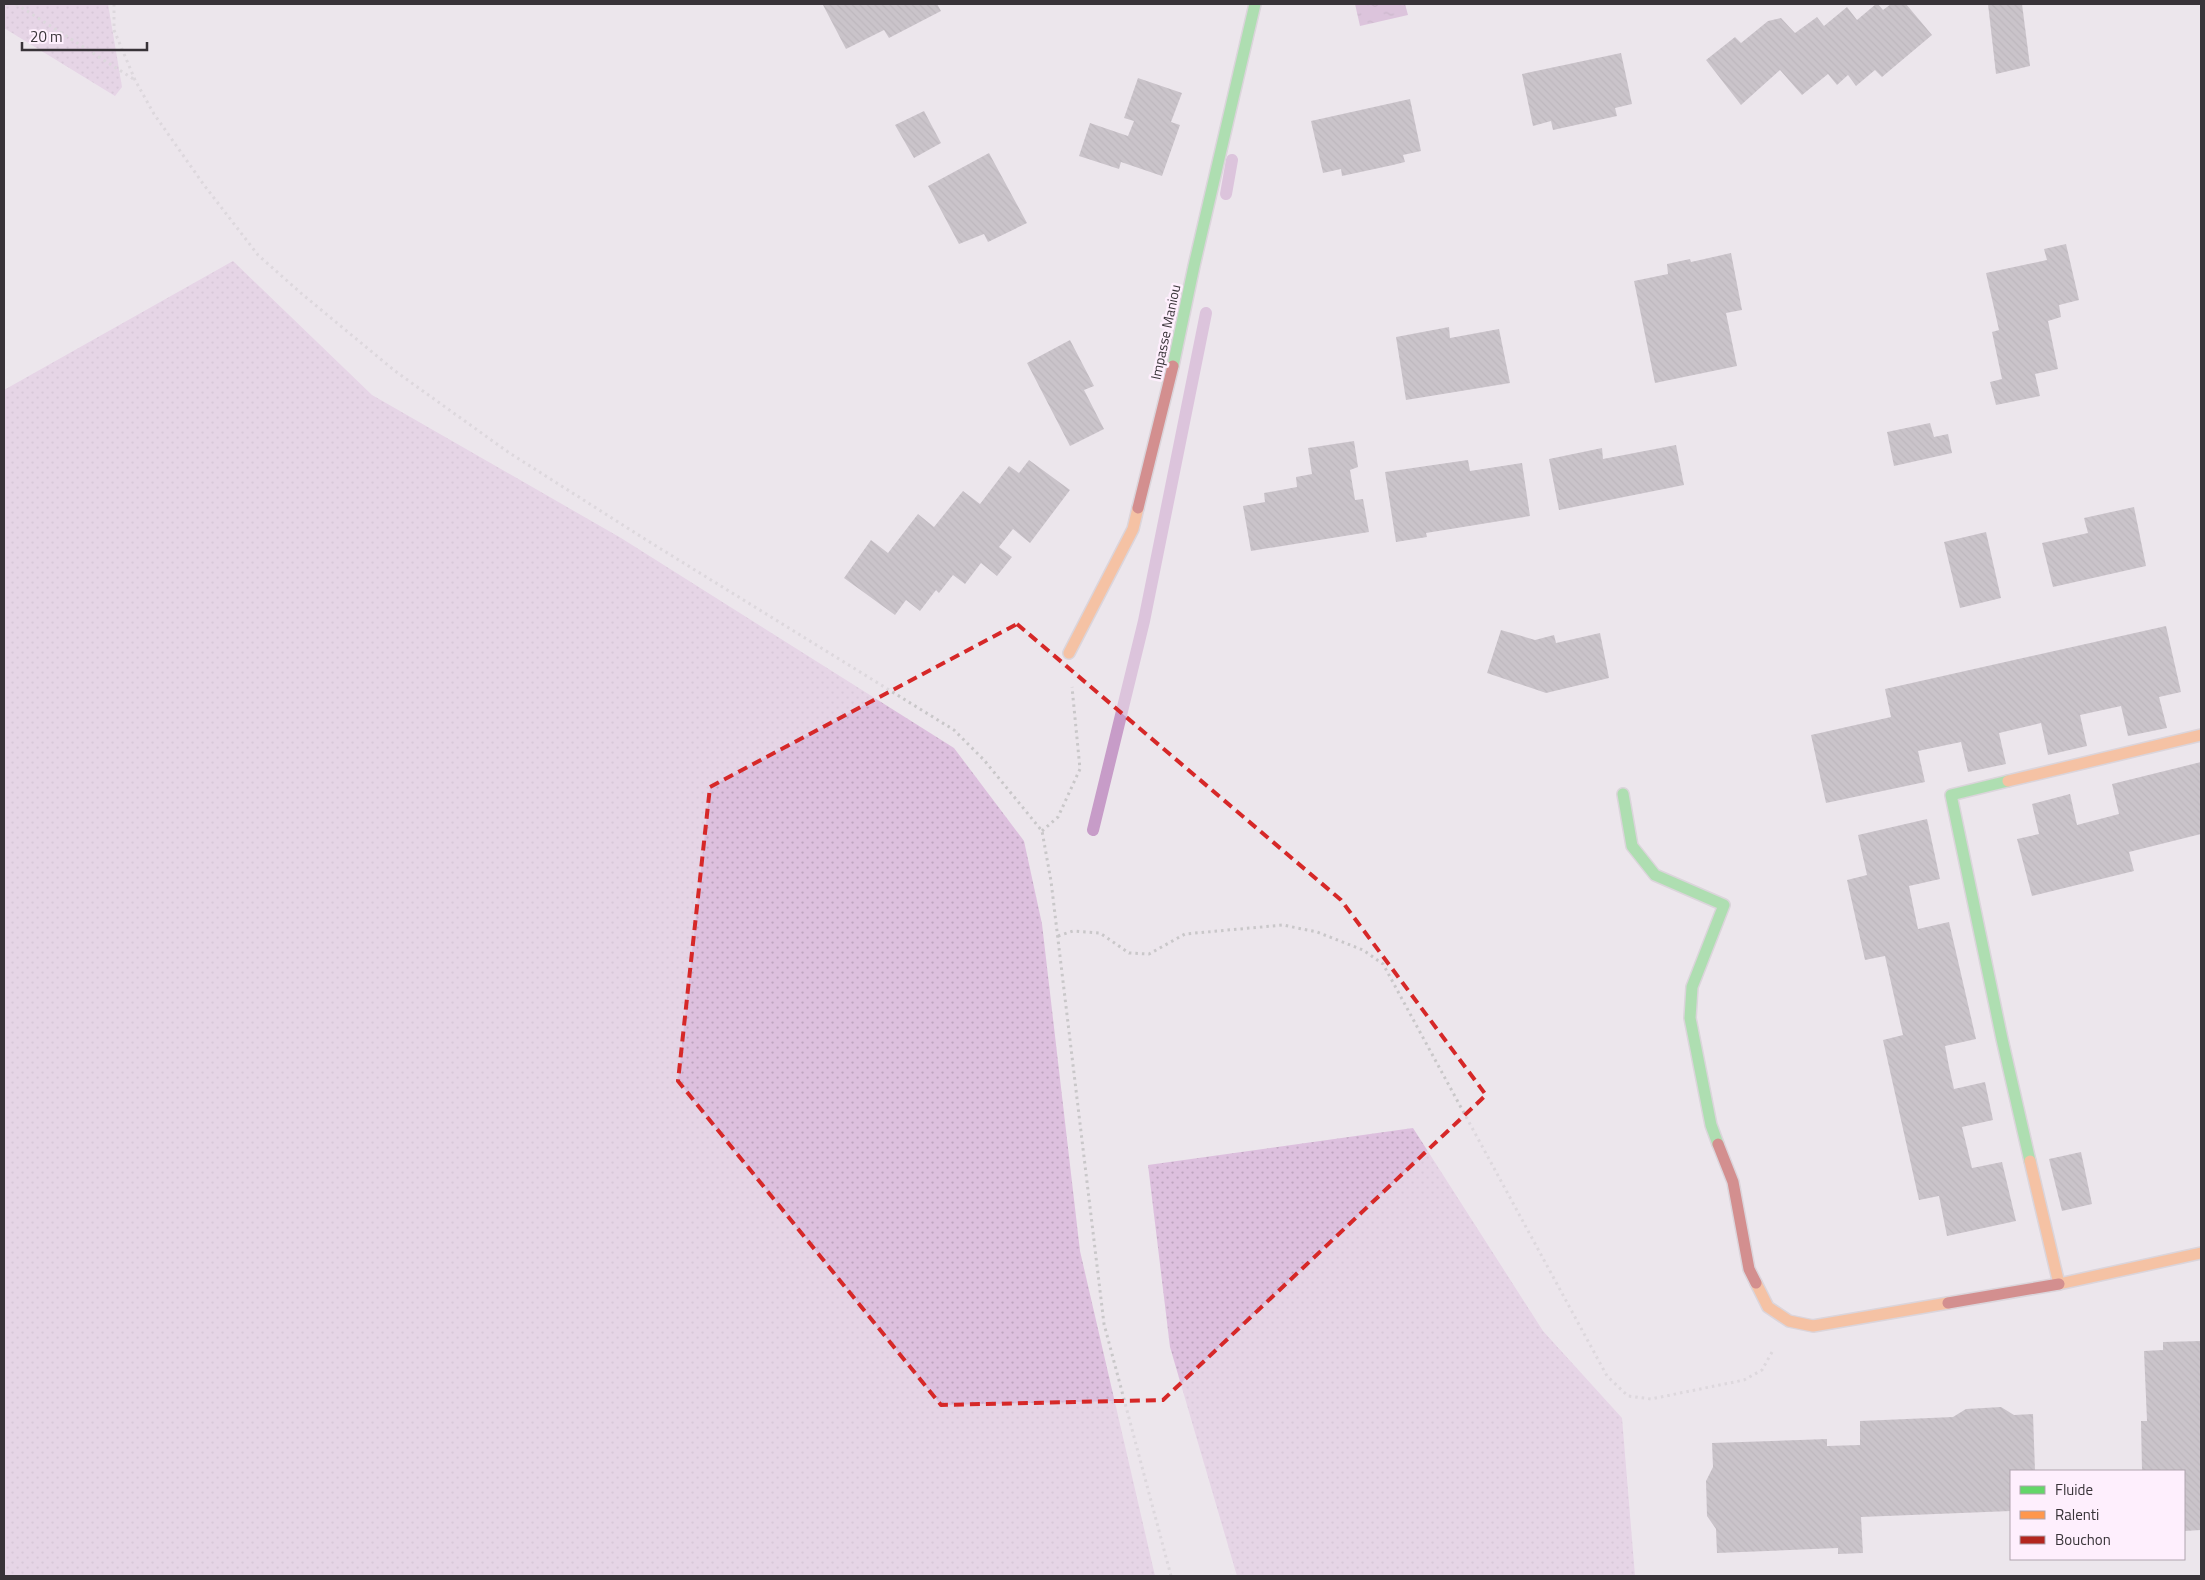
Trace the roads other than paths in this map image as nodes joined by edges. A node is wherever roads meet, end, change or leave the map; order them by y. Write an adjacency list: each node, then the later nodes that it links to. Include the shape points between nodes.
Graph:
1 (1255, 4): 2 (street, Impasse Maniou, via 1133,529)
2 (1069, 653)
3 (2201, 735): 6 (street, via 1950,794)
4 (1623, 794): 6 (street, via 1632,846 1655,875 1724,905 1692,987 1690,1018 1711,1125 1733,1182 1749,1270 1768,1308 1790,1321 1813,1326)
5 (2201, 1253): 6 (street)
6 (2059, 1284)

